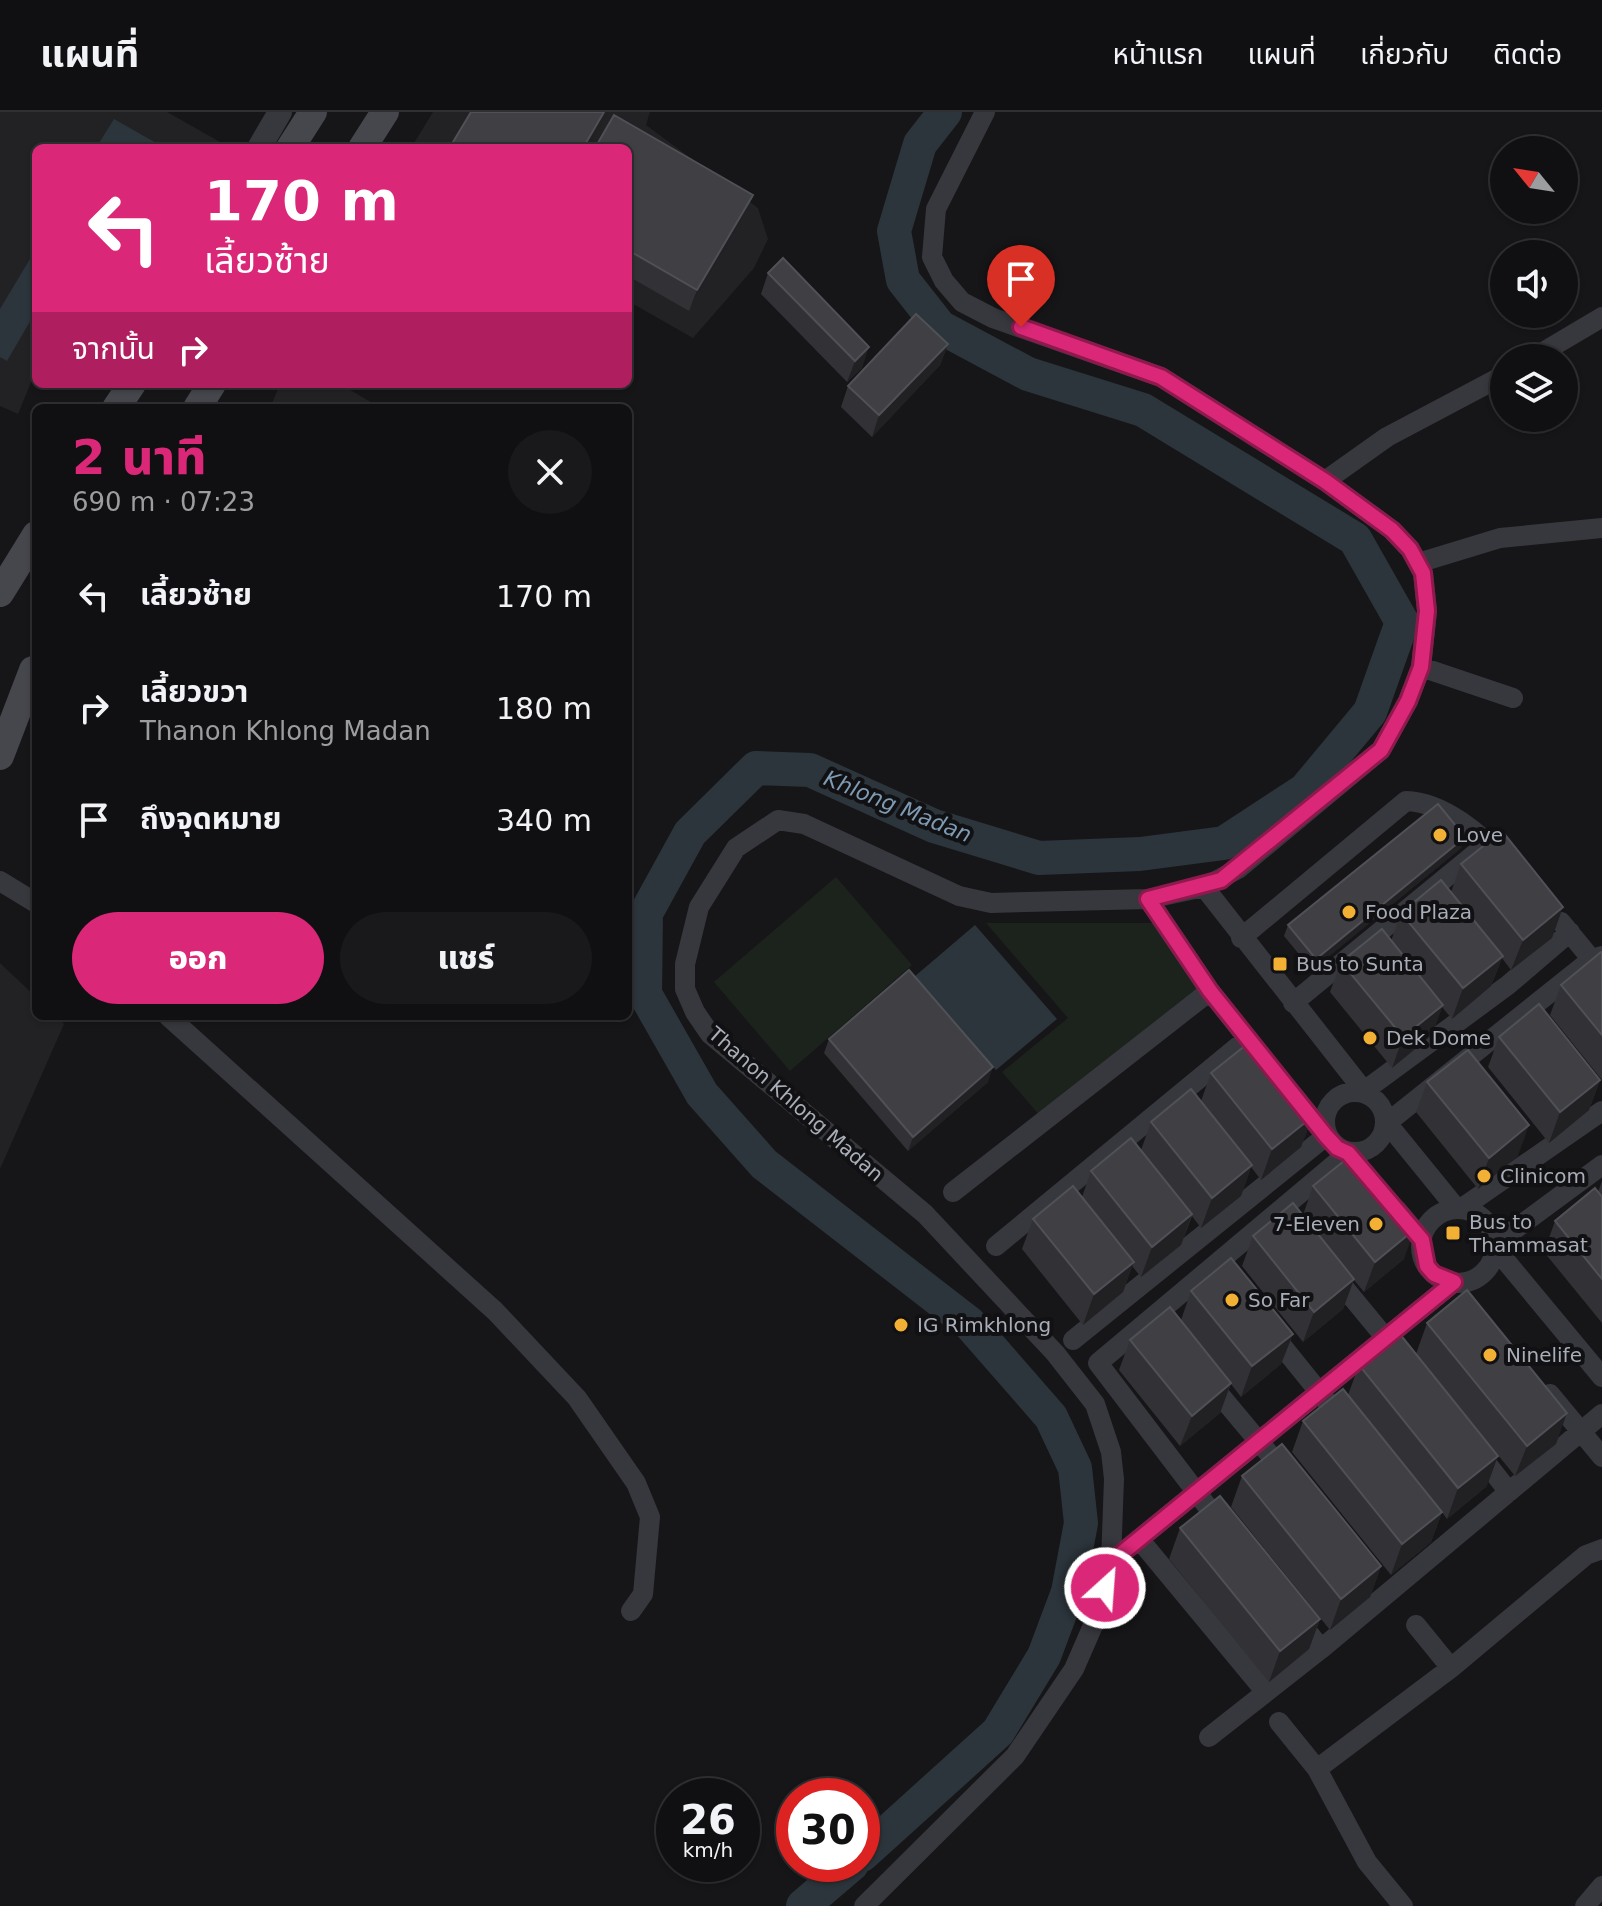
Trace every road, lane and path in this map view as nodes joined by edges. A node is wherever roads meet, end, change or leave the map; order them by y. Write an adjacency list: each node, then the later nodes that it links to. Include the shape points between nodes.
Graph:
1 (280, 112): 5 (street)
2 (313, 112): 6 (main road)
3 (385, 112): 7 (main road)
4 (985, 112): 11 (street, Thanon Khlong Madan, via 936,209 931,236 932,257 962,302 993,318 1161,377)
5 (261, 144)
6 (293, 144)
7 (365, 144)
8 (1602, 317): 9 (street)
9 (1557, 344)
10 (1490, 382): 11 (street, via 1387,437)
11 (1325, 481): 14 (street, Thanon Khlong Madan, via 1392,530)
12 (1602, 528): 14 (street, via 1500,538)
13 (32, 541): 15 (main road)
14 (1418, 563): 16 (street, Thanon Khlong Madan, via 1427,611)
15 (0, 593)
16 (1421, 667): 19 (street); 25 (street, Thanon Khlong Madan, via 1381,750 1238,869)
17 (32, 670): 20 (main road)
18 (32, 672): 21 (main road)
19 (1513, 698)
20 (0, 723)
21 (0, 756)
22 (1488, 842): 23 (street); 26 (street); 32 (street, via 1425,802 1406,801)
23 (1519, 876)
24 (0, 881): 28 (street)
25 (1204, 887): 27 (street, Thanon Khlong Madan); 32 (street)
26 (1432, 891): 30 (street); 37 (street, via 1373,949)
27 (1148, 899): 36 (street); 74 (street, Thanon Khlong Madan, via 991,903 959,896 804,824 778,820 736,848 721,870 699,907 685,964 685,989 710,1034 925,1214 1055,1353 1095,1404 1111,1452)
28 (32, 901)
29 (1550, 910): 31 (street)
30 (1448, 911)
31 (1570, 932): 33 (street); 35 (street)
32 (1241, 938): 37 (street)
33 (1599, 962): 42 (street)
34 (1491, 964): 35 (street)
35 (1508, 985): 40 (street, via 1435,1028)
36 (1210, 991): 39 (street); 46 (street)
37 (1293, 1003): 40 (street)
38 (172, 1020): 76 (street, via 495,1311 577,1398 636,1483 650,1517 643,1594)
39 (1247, 1039): 43 (street); 49 (street)
40 (1364, 1091): 42 (street, via 1378,1100); 43 (street, via 1352,1092 1329,1112)
41 (1599, 1105): 47 (street)
42 (1387, 1123): 44 (street, via 1378,1140); 47 (street)
43 (1326, 1136): 44 (street); 56 (street)
44 (1348, 1153): 48 (street); 70 (street, via 1222,1272 1160,1324 1098,1363)
45 (1602, 1165): 50 (street)
46 (953, 1192)
47 (1459, 1209): 48 (street, via 1431,1220); 50 (street, via 1472,1211 1489,1224)
48 (1422, 1240): 52 (street, via 1427,1266)
49 (996, 1246)
50 (1495, 1246): 52 (street, via 1484,1273); 60 (street)
51 (1320, 1257): 55 (street)
52 (1456, 1282): 53 (street); 55 (street)
53 (1477, 1306)
54 (1254, 1312): 61 (street)
55 (1386, 1338): 57 (street); 61 (street)
56 (1073, 1340)
57 (1405, 1362)
58 (1193, 1363): 66 (street)
59 (1533, 1374): 64 (street)
60 (1602, 1377)
61 (1319, 1393): 63 (street); 66 (street)
62 (1602, 1414): 64 (street)
63 (1338, 1416)
64 (1580, 1432): 67 (street); 69 (street)
65 (1462, 1433): 69 (street)
66 (1259, 1442): 68 (street); 70 (street)
67 (1602, 1457)
68 (1298, 1488)
69 (1509, 1492): 78 (street, via 1379,1588)
70 (1196, 1493): 71 (street); 72 (street)
71 (1139, 1539): 74 (street); 80 (street)
72 (1235, 1541)
73 (1602, 1549): 79 (street, via 1586,1555)
74 (1111, 1562): 85 (street, Thanon Khlong Madan, via 1098,1614 1045,1717 1015,1756)
75 (1283, 1601): 78 (street)
76 (631, 1611)
77 (1416, 1625): 79 (street)
78 (1321, 1649): 80 (street)
79 (1451, 1668): 83 (street)
80 (1265, 1691): 82 (street)
81 (1279, 1722): 83 (street)
82 (1209, 1737)
83 (1317, 1769): 86 (street, via 1367,1862)
84 (1602, 1886): 87 (street)
85 (864, 1906)
86 (1403, 1906)
87 (1585, 1906)

